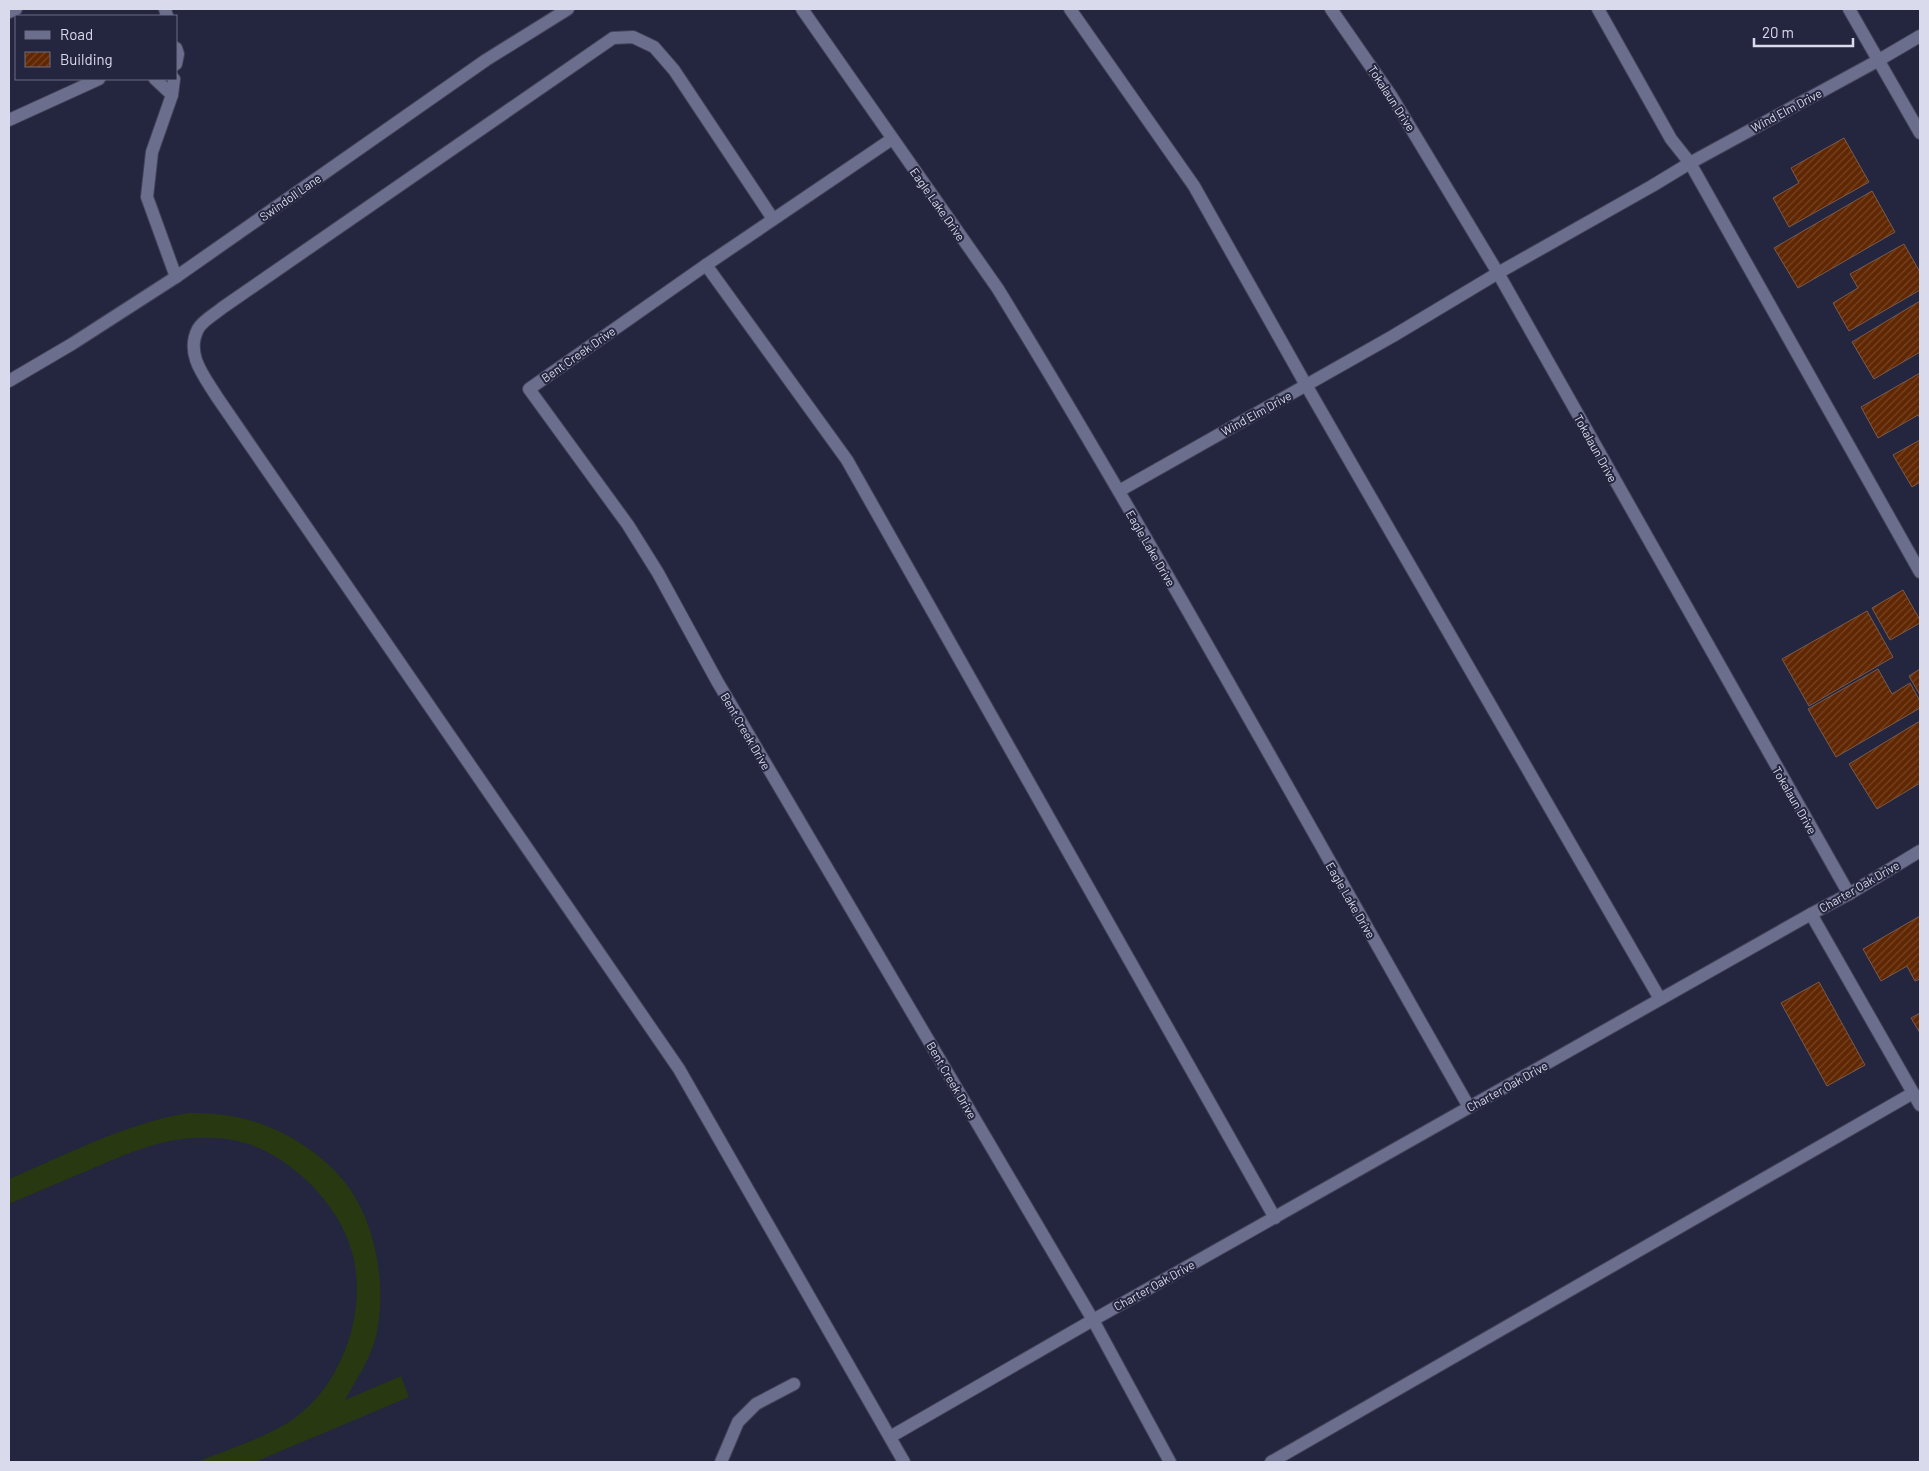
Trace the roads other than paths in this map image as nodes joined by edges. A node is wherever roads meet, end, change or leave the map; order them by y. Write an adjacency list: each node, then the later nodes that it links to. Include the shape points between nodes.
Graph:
1 (16, 9): 8 (street)
2 (568, 9): 22 (street, Swindoll Lane, via 486,60)
3 (802, 9): 17 (street, Eagle Lake Drive)
4 (1070, 9): 24 (street, via 1194,186)
5 (1332, 9): 21 (street, Tokalaun Drive, via 1392,97)
6 (1598, 9): 18 (street, via 1671,139)
7 (1849, 9): 10 (street)
8 (9, 12)
9 (1920, 36): 10 (street, Wind Elm Drive)
10 (1879, 60): 16 (street); 18 (street, Wind Elm Drive)
11 (97, 80): 15 (street)
12 (156, 80): 14 (street)
13 (174, 80): 14 (street)
14 (172, 96): 22 (street, via 152,152 147,197)
15 (9, 120)
16 (1920, 133)
17 (892, 139): 19 (street, Bent Creek Drive); 25 (street, Eagle Lake Drive, via 998,289)
18 (1690, 162): 21 (street, Wind Elm Drive); 26 (street)
19 (773, 219): 20 (street, Bent Creek Drive); 37 (street, via 674,70 654,47 633,37 613,38 222,308 198,327 192,348 218,397 679,1069)
20 (706, 265): 34 (street, via 847,460); 35 (street, Bent Creek Drive, via 530,389 628,525 658,573 722,689)
21 (1498, 273): 24 (street, Wind Elm Drive); 28 (street, Tokalaun Drive)
22 (176, 277): 23 (street, Swindoll Lane)
23 (9, 381)
24 (1306, 385): 25 (street, Wind Elm Drive); 30 (street)
25 (1119, 491): 33 (street, Eagle Lake Drive)
26 (1920, 572)
27 (1920, 851): 28 (street, Charter Oak Drive)
28 (1849, 894): 29 (street, Charter Oak Drive)
29 (1810, 914): 30 (street, Charter Oak Drive); 31 (street)
30 (1660, 999): 33 (street, Charter Oak Drive)
31 (1913, 1093): 32 (street); 41 (street)
32 (1920, 1106)
33 (1469, 1107): 34 (street, Charter Oak Drive)
34 (1275, 1218): 35 (street, Charter Oak Drive)
35 (1093, 1320): 37 (street, Charter Oak Drive); 40 (street, Bent Creek Drive)
36 (794, 1384): 38 (street, via 756,1404 738,1422)
37 (890, 1437): 39 (street)
38 (722, 1462)
39 (904, 1462)
40 (1170, 1462)
41 (1271, 1462)

